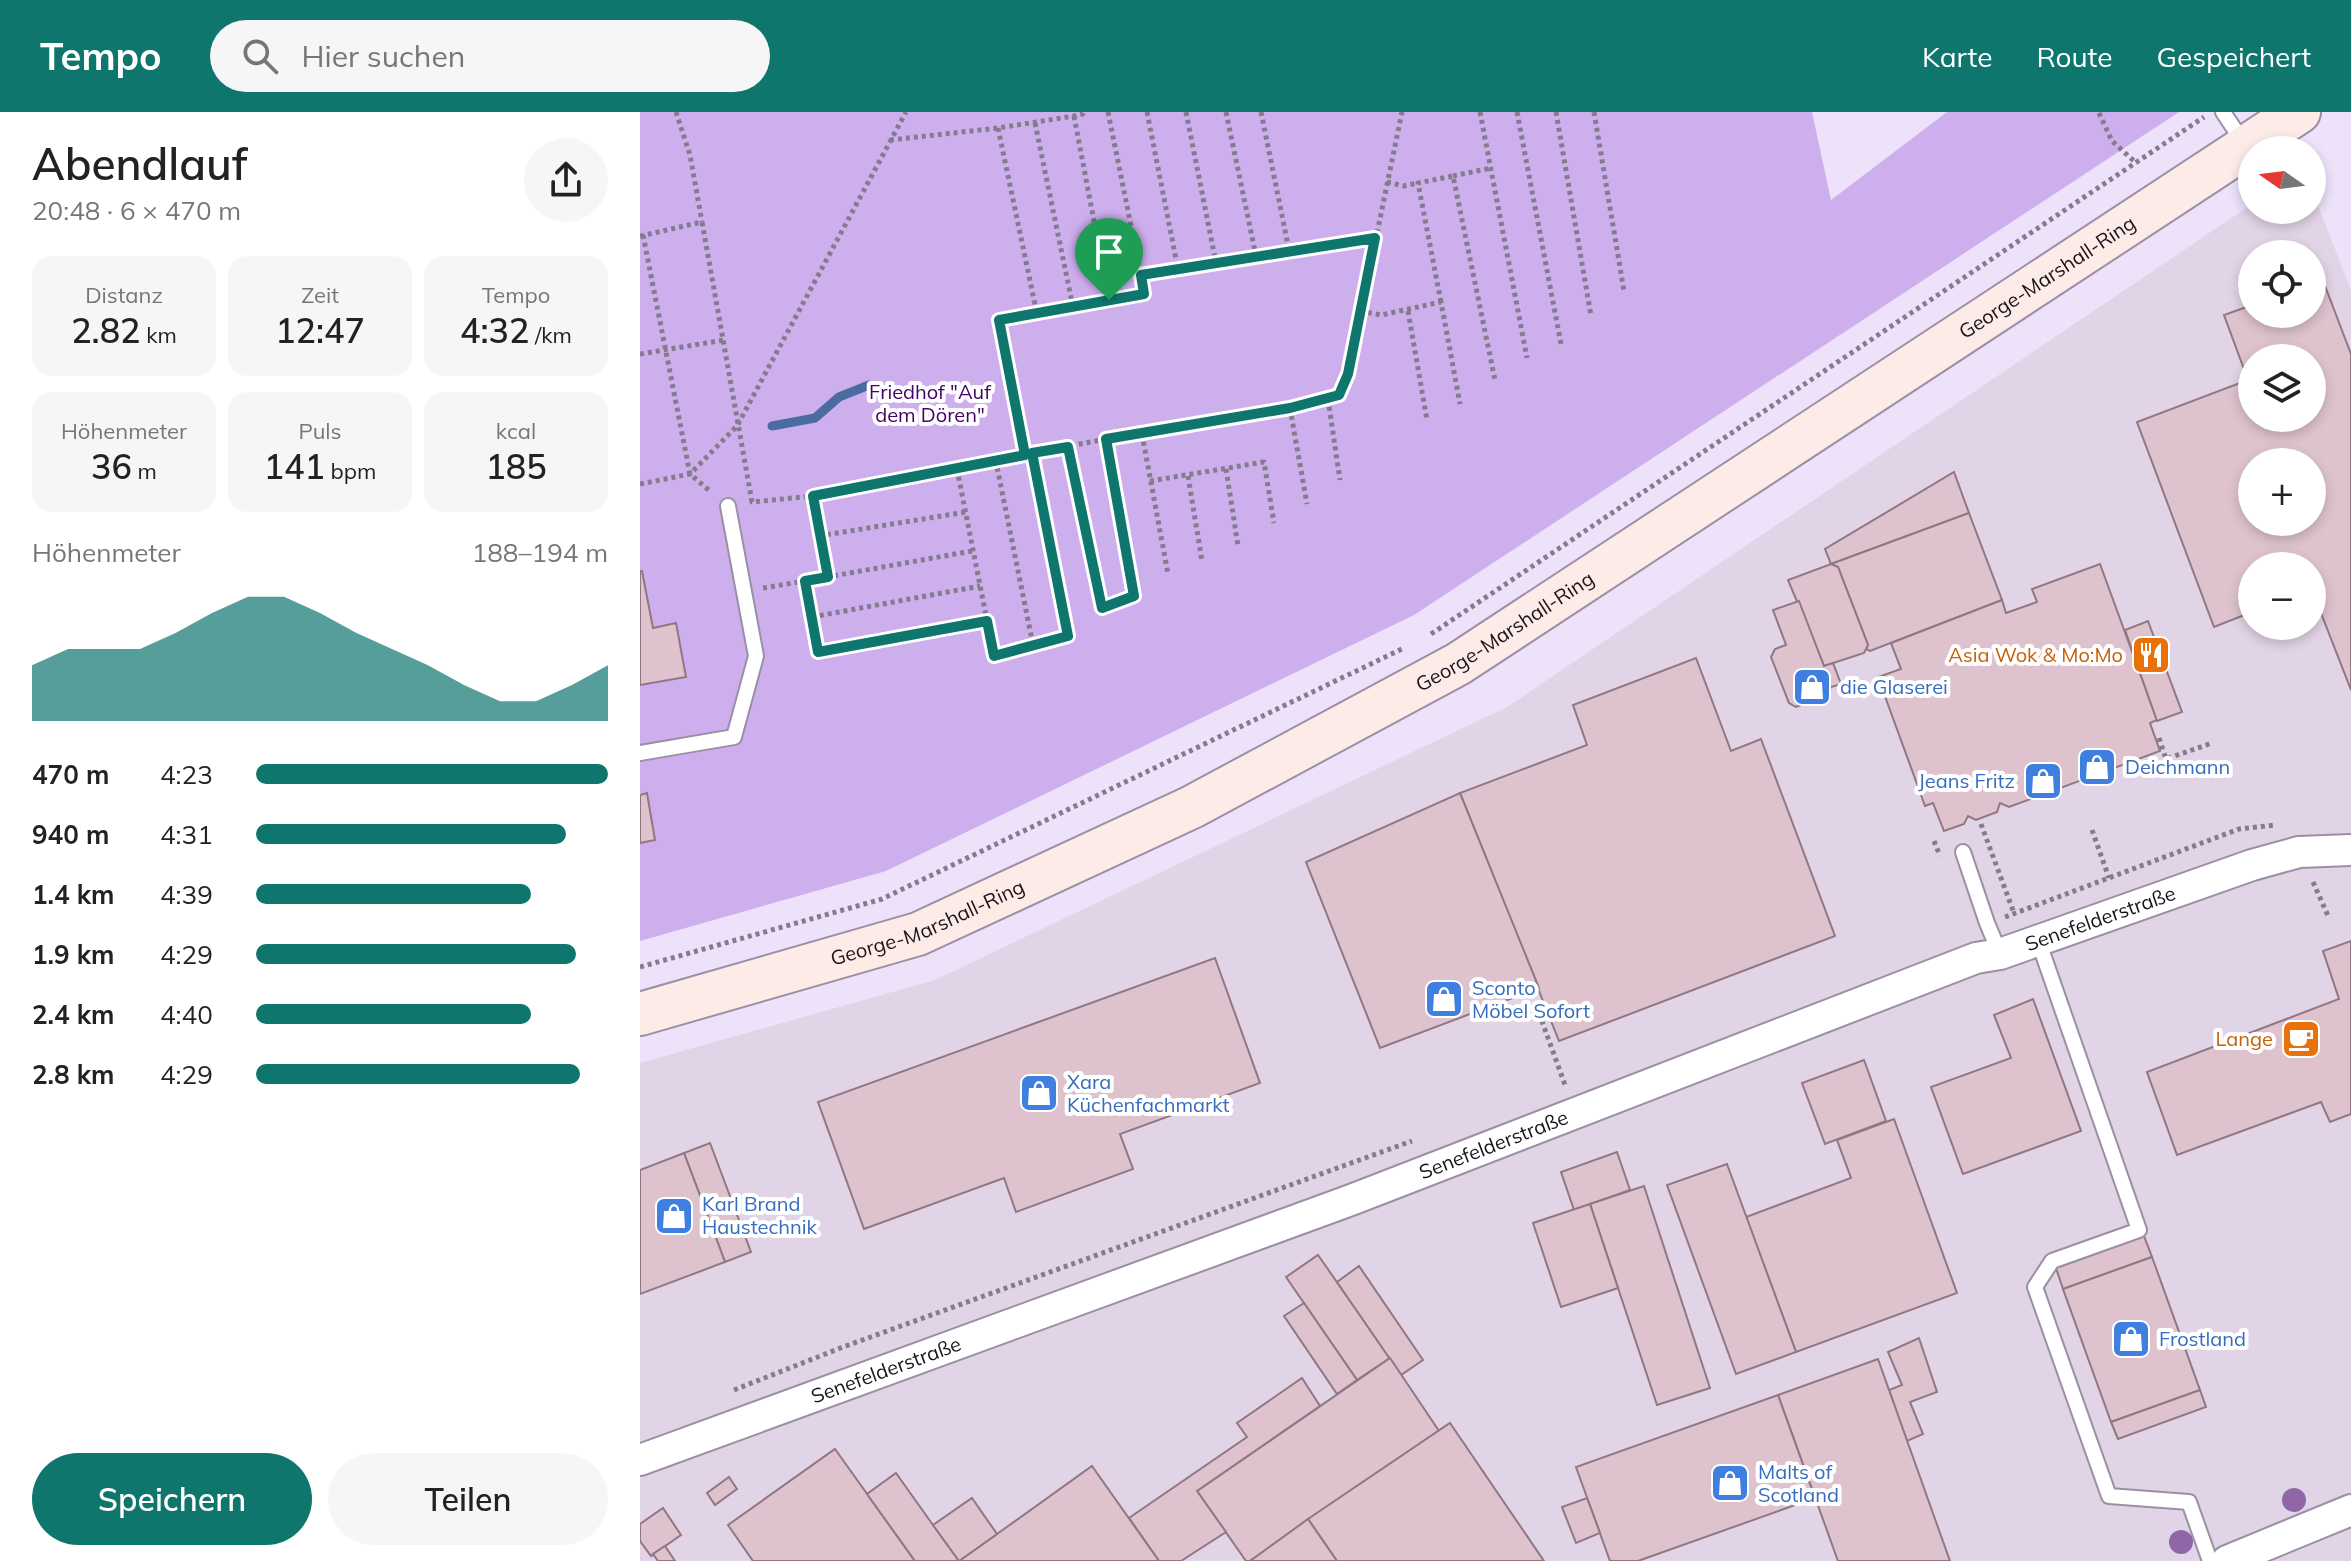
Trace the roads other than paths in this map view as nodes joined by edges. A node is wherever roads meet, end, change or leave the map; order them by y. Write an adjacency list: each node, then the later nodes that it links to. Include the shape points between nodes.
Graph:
1 (2223, 112): 3 (lane)
2 (2299, 112): 4 (main road, George-Marshall-Ring)
3 (2239, 136)
4 (2262, 136)
5 (2238, 151): 12 (main road, George-Marshall-Ring, via 1430,679 1192,807 918,934)
6 (728, 506): 7 (lane, via 756,656 734,737)
7 (640, 753)
8 (2351, 850): 10 (street, Senefelderstraße, via 2312,850 2246,867)
9 (1963, 852): 11 (lane)
10 (2038, 940): 11 (street, Senefelderstraße); 15 (lane, via 2139,1230 2052,1261 2035,1287 2109,1496 2189,1502)
11 (2000, 954): 13 (street, Senefelderstraße, via 1976,958 1351,1200)
12 (640, 1014)
13 (640, 1460)
14 (2351, 1510): 16 (street)
15 (2210, 1561)
16 (2227, 1561)

